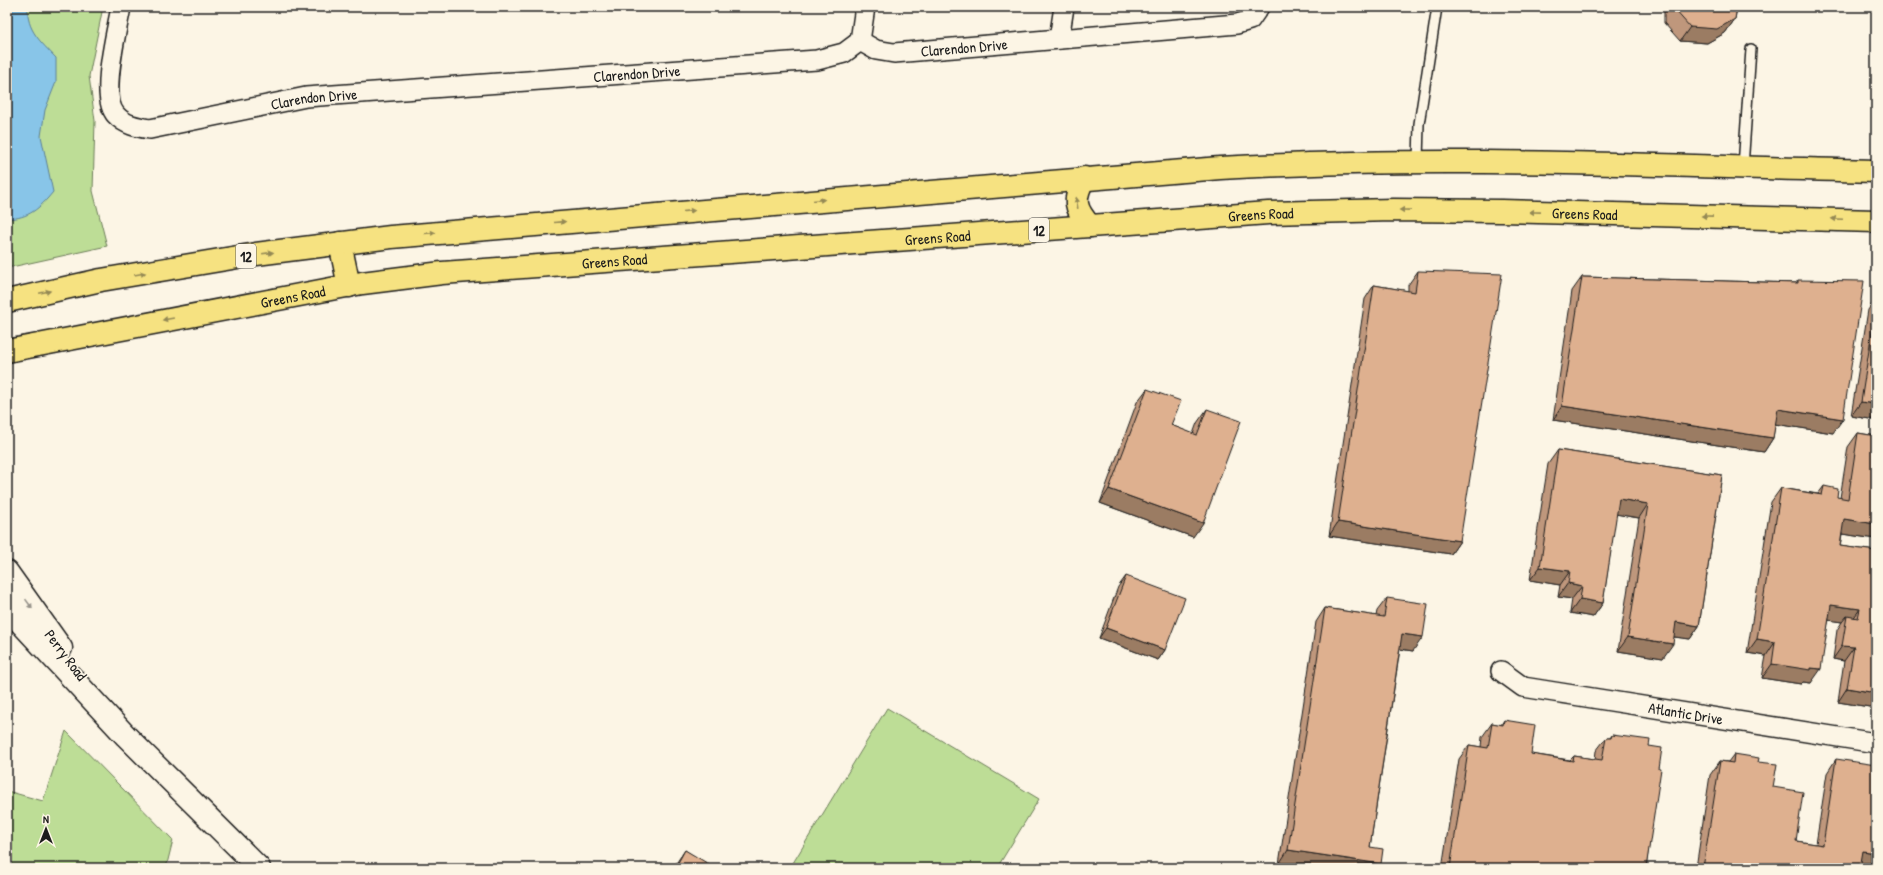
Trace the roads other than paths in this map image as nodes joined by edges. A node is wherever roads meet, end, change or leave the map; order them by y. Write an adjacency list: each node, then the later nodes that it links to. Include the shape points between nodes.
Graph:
1 (121, 7): 7 (street, Clarendon Drive, via 108,82 109,100 115,114 125,123 150,129 306,97 817,60 844,53)
2 (865, 7): 7 (street)
3 (1064, 7): 6 (street)
4 (1259, 7): 6 (street, Clarendon Drive, via 1250,20 1238,24)
5 (1437, 7): 9 (lane, via 1419,124)
6 (1059, 39): 7 (street, Clarendon Drive, via 894,53 876,50)
7 (860, 41)
8 (1751, 49): 10 (lane)
9 (1418, 161): 10 (main road, 12); 12 (main road, 12, via 1280,164)
10 (1743, 168): 11 (main road, 12)
11 (1876, 171)
12 (1084, 178): 14 (main road, one-way to 12, via 1083,218 1076,200 1077,191); 15 (main road, 12, one-way to 12)
13 (1876, 221): 14 (main road, Greens Road / 12, one-way to 14, via 1392,210 1268,213)
14 (1090, 226): 16 (main road, Greens Road / 12, via 551,264 442,273)
15 (340, 243): 16 (main road); 17 (main road, 12, one-way to 15, via 101,280)
16 (349, 286): 18 (main road, Greens Road / 12, one-way to 18)
17 (7, 301)
18 (52, 341): 19 (main road, Greens Road / 12); 20 (main road)
19 (7, 350)
20 (7, 360)
21 (7, 572): 24 (main road, Perry Road, one-way to 24)
22 (7, 608): 24 (main road, Perry Road)
23 (1501, 671): 25 (street, Atlantic Drive, via 1523,687)
24 (126, 736): 26 (main road, Perry Road)
25 (1876, 743)
26 (259, 868)

